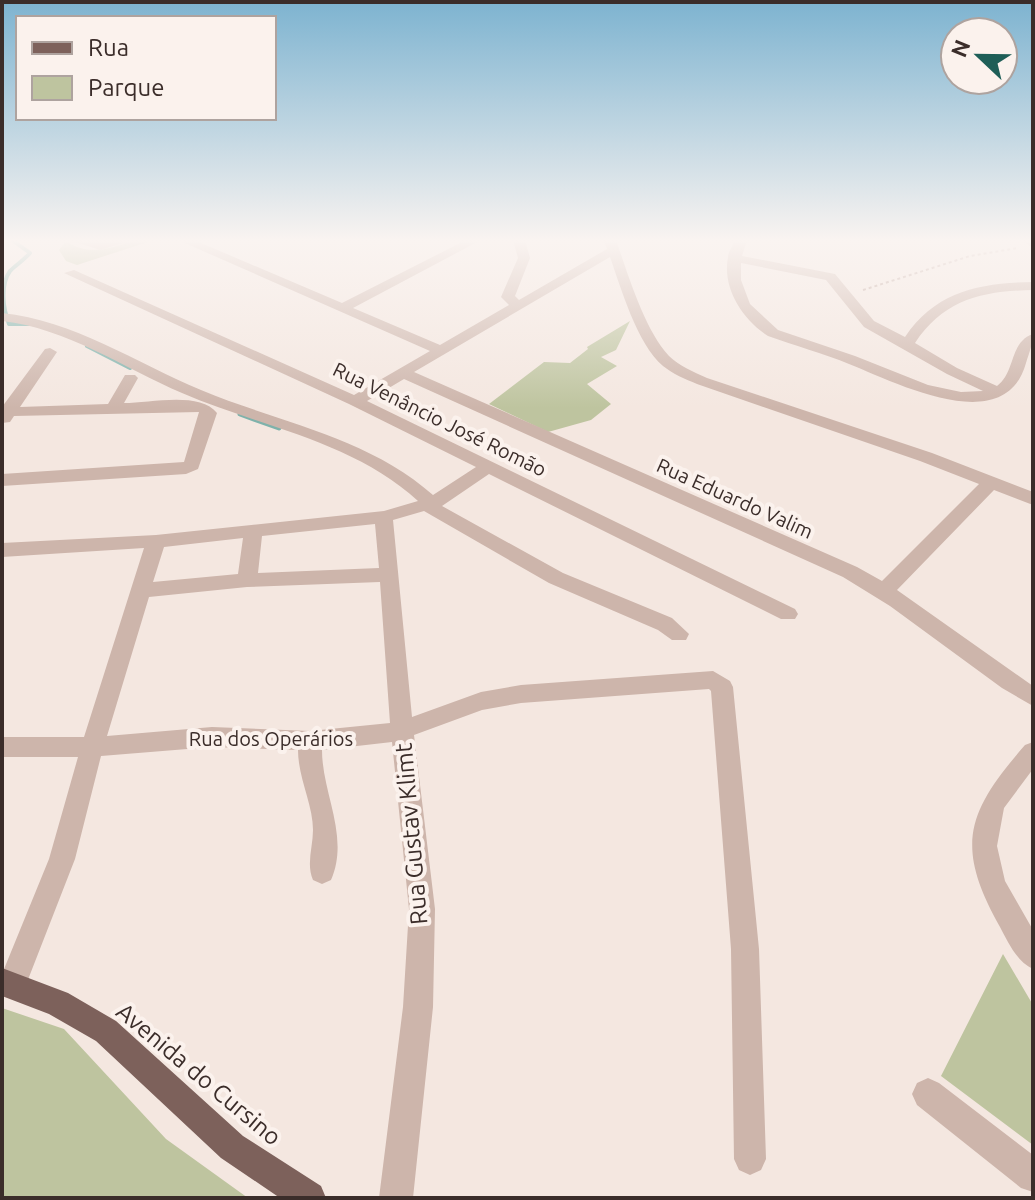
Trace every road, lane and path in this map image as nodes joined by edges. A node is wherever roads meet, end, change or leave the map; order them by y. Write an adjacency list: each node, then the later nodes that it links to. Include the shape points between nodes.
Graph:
1 (121, 296): 20 (street, Rua Venâncio José Romão)
2 (315, 296): 11 (street)
3 (366, 296): 11 (street)
4 (508, 296): 10 (street)
5 (531, 296): 10 (street)
6 (634, 296): 26 (street, via 655,345 675,367)
7 (739, 296): 19 (street, via 756,323 773,333 946,394)
8 (849, 296): 14 (street, via 869,324)
9 (961, 296): 14 (street, via 945,301 924,319)
10 (517, 305): 15 (street)
11 (343, 308): 15 (street)
12 (2, 317): 21 (street, via 58,329)
13 (1033, 338): 19 (street, via 1023,347 1010,384)
14 (907, 344): 19 (street)
15 (439, 350): 17 (street)
16 (50, 352): 23 (street)
17 (401, 372): 20 (street); 36 (street, Rua Eduardo Valim)
18 (130, 378): 22 (street)
19 (998, 392)
20 (355, 401): 24 (street, Rua Venâncio José Romão)
21 (201, 405): 22 (street); 25 (street, via 209,413 190,468); 28 (street, via 325,437 381,464 414,486)
22 (113, 410): 23 (street)
23 (4, 415)
24 (488, 467): 28 (street); 37 (street, Rua Venâncio José Romão)
25 (2, 480)
26 (992, 482): 27 (street); 36 (street)
27 (1032, 497)
28 (429, 504): 29 (street); 38 (street, via 556,578)
29 (384, 517): 30 (street); 33 (street, Rua Gustav Klimt)
30 (254, 529): 31 (street); 34 (street)
31 (156, 541): 32 (street); 35 (street)
32 (2, 550)
33 (387, 575): 34 (street); 40 (street, Rua Gustav Klimt)
34 (247, 580): 35 (street)
35 (143, 590): 43 (street)
36 (884, 591): 39 (street, Rua Eduardo Valim)
37 (788, 614)
38 (679, 634)
39 (1033, 697)
40 (402, 730): 41 (street, Rua dos Operários); 49 (street, Rua dos Operários, via 481,701 521,694 652,682 713,680 722,687 745,949); 52 (street, Rua Gustav Klimt, via 422,909 418,1007)
41 (310, 741): 43 (street, Rua dos Operários, via 212,737); 45 (street, via 310,769 326,828)
42 (2, 747): 43 (street, Rua dos Operários)
43 (92, 747): 47 (street, via 62,859)
44 (1033, 752): 46 (street, via 992,806 983,851 1001,904)
45 (322, 871)
46 (1033, 955)
47 (7, 984): 51 (main road, Avenida do Cursino, via 58,1003 106,1031 232,1147)
48 (928, 1094): 50 (street)
49 (750, 1159)
50 (1033, 1176)
51 (309, 1198)
52 (396, 1198)

